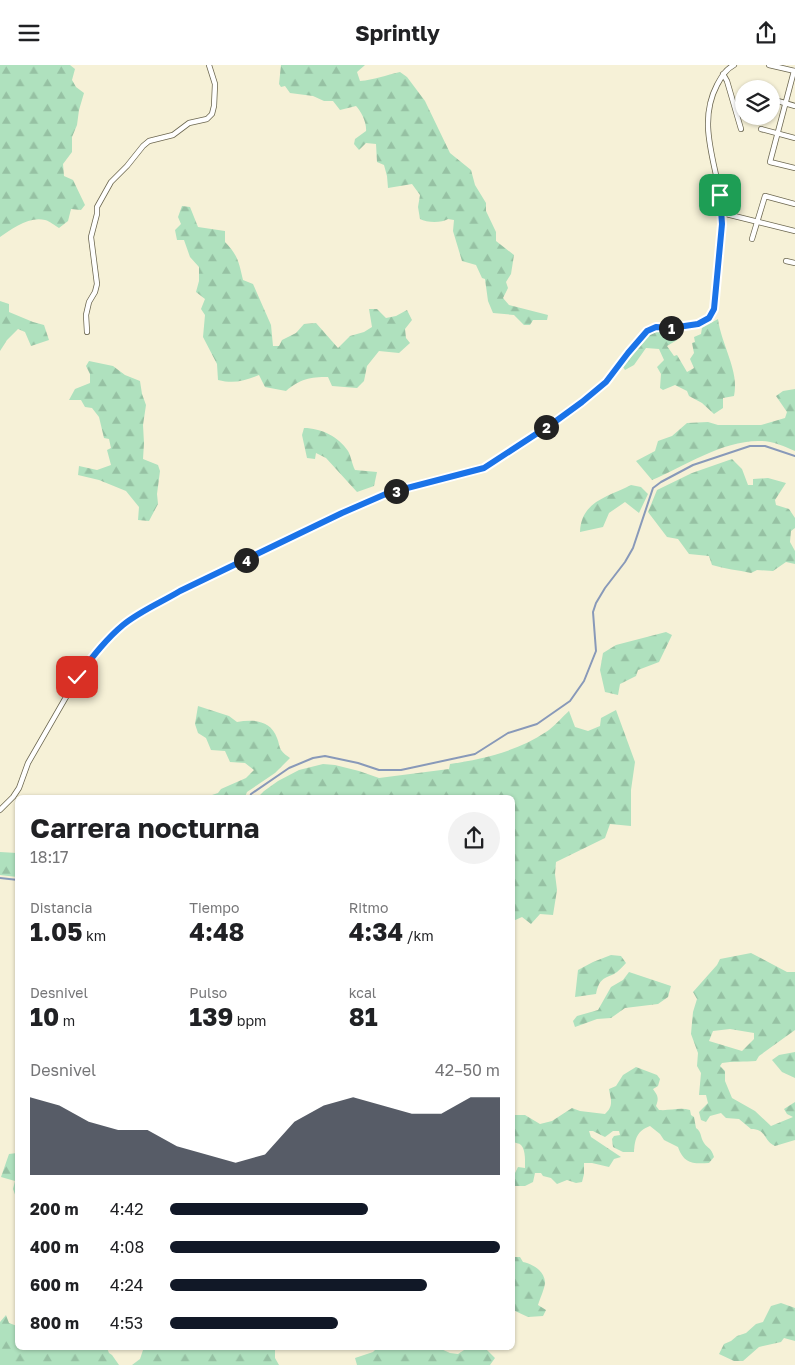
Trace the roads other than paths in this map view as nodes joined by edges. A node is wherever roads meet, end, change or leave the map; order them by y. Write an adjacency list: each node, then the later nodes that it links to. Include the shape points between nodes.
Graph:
1 (209, 65): 21 (street, via 215,84 212,114 207,119 189,123 173,135 149,141 111,182 97,207 91,237 98,284 86,315)
2 (734, 65): 5 (street)
3 (769, 65): 4 (street)
4 (794, 71): 7 (street)
5 (723, 74): 9 (street); 15 (street, via 713,93 708,137)
6 (780, 102): 7 (street)
7 (785, 103): 8 (street); 11 (street)
8 (795, 106)
9 (741, 129)
10 (761, 129): 11 (street)
11 (778, 133): 12 (street); 13 (street, via 770,162)
12 (795, 138)
13 (795, 168)
14 (795, 204): 16 (street, via 765,196)
15 (722, 213): 16 (street); 22 (street, via 714,309 709,318 698,324 656,327 647,331 606,382 556,421 484,468 388,493 180,591 125,624 105,642 77,677 28,763 19,788)
16 (758, 221): 17 (street); 18 (street)
17 (795, 231)
18 (752, 239)
19 (786, 261): 20 (street)
20 (795, 263)
21 (87, 332)
22 (0, 810)

